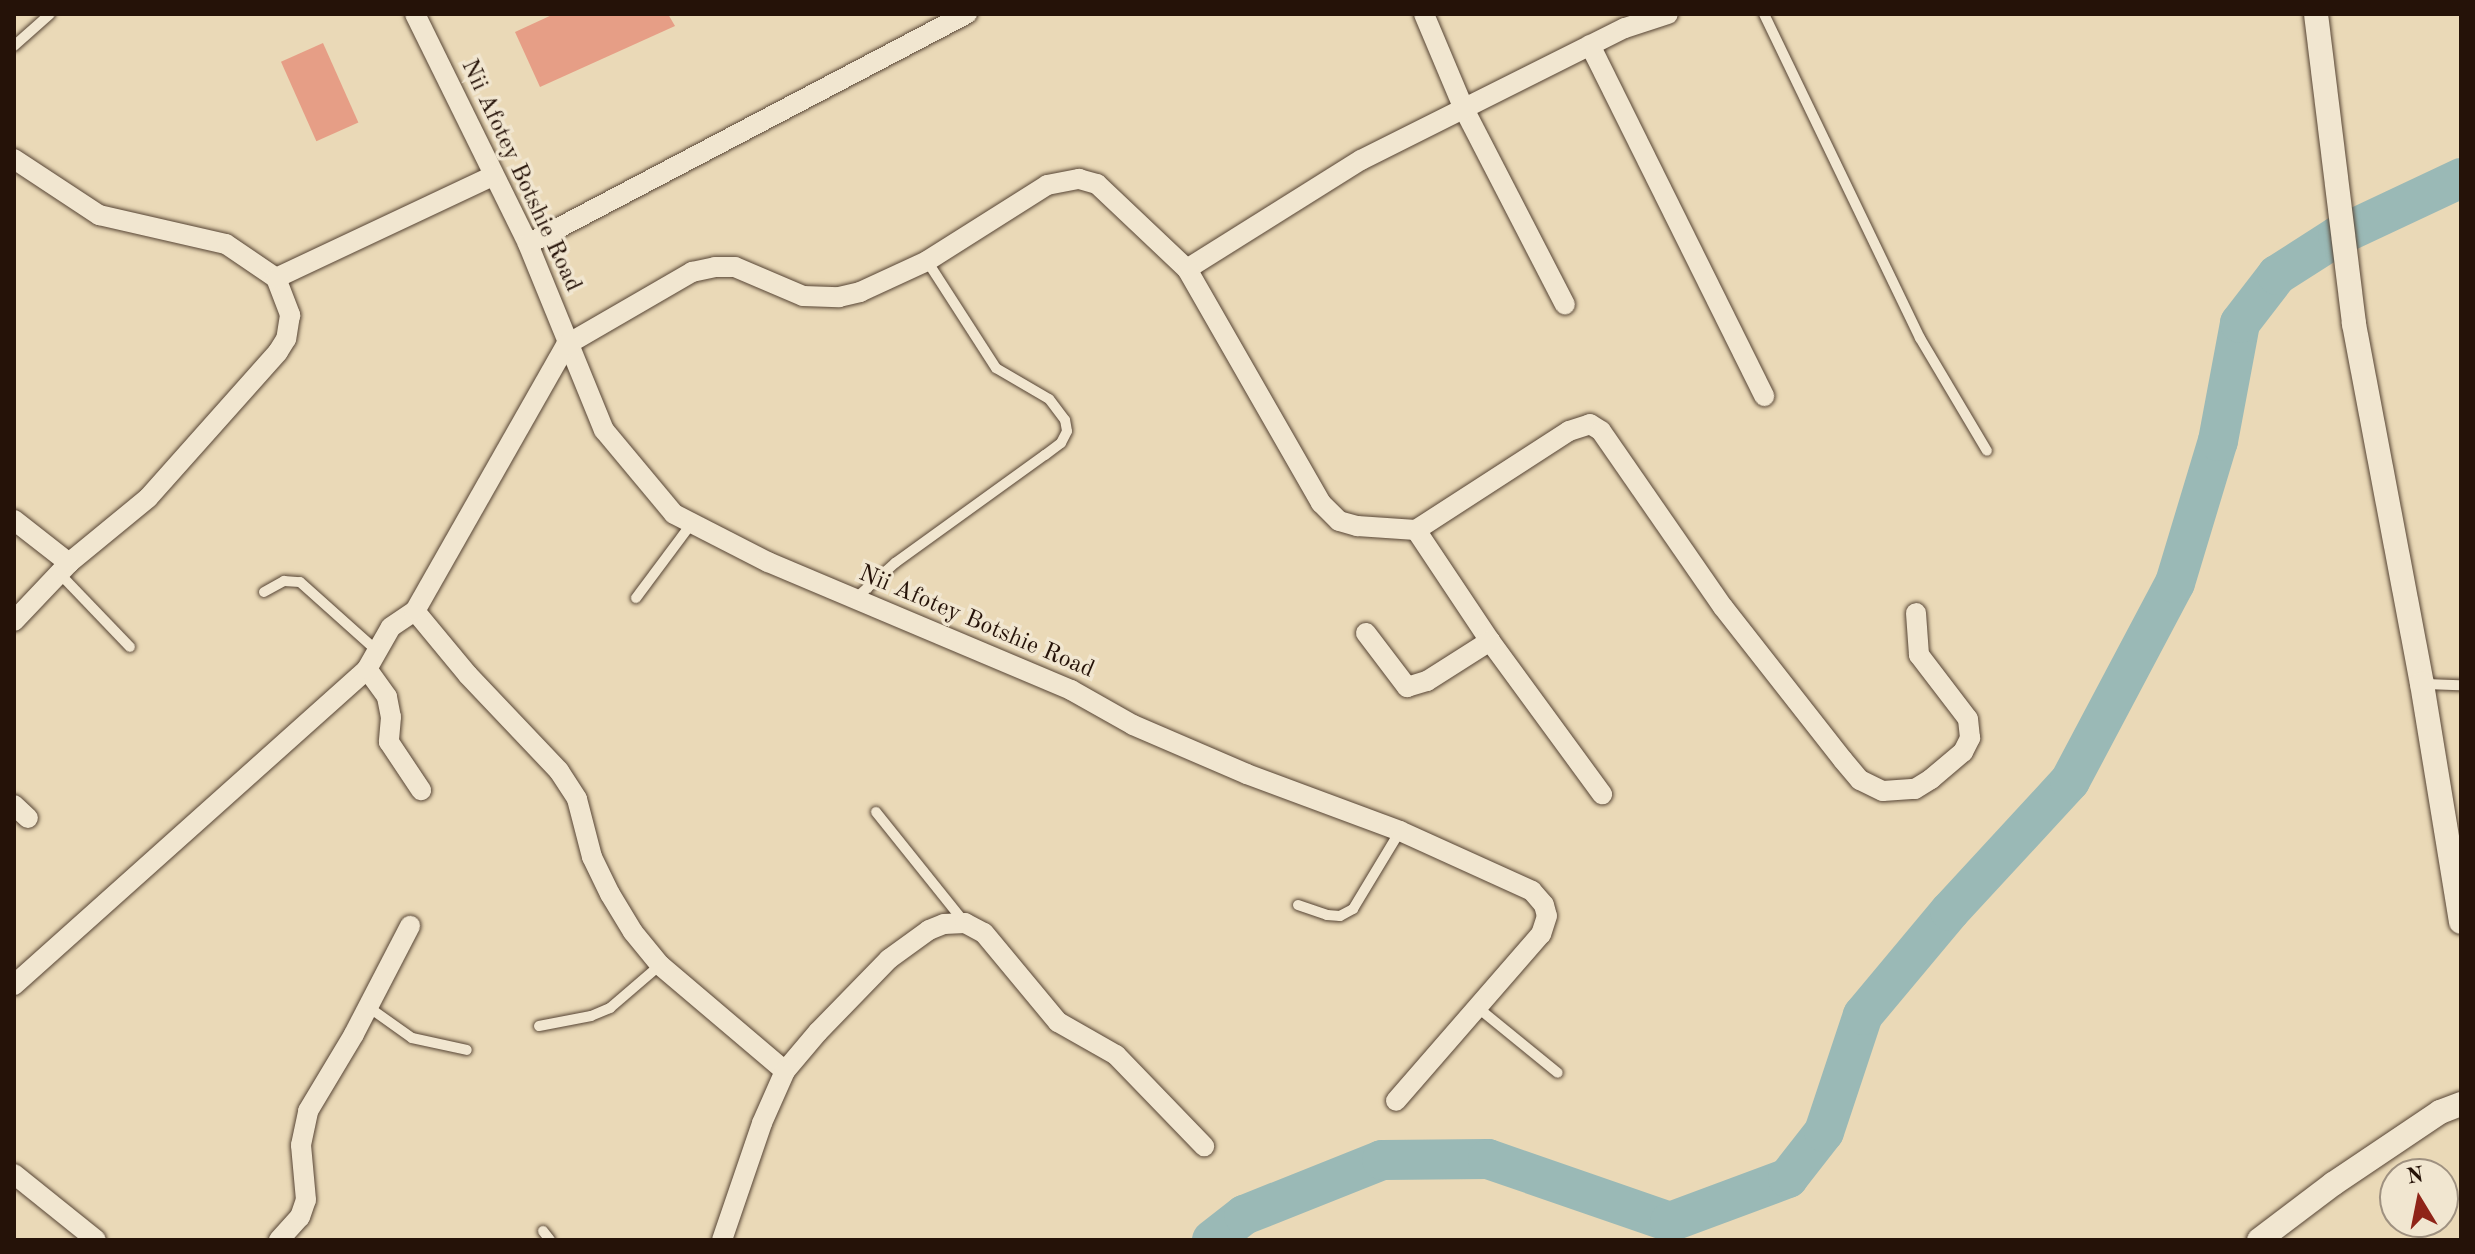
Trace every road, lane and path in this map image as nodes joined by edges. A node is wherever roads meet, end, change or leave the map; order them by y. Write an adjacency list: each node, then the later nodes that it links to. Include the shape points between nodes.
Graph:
1 (50, 14): 9 (lane)
2 (415, 14): 12 (street, Nii Afotey Botshie Road)
3 (967, 14): 13 (street)
4 (1424, 14): 10 (street)
5 (1668, 14): 8 (street)
6 (1764, 14): 20 (lane, via 1920,338)
7 (2316, 14): 36 (street, via 2349,288)
8 (1590, 45): 10 (street); 19 (street)
9 (14, 46)
10 (1464, 109): 15 (street, via 1361,160); 17 (street)
11 (14, 159): 16 (street, via 99,215 226,244)
12 (493, 176): 13 (street, Nii Afotey Botshie Road); 16 (street)
13 (528, 244): 18 (street, Nii Afotey Botshie Road)
14 (927, 261): 15 (street, via 1020,199 1047,185 1079,179 1115,198); 18 (street, via 839,297 803,296 735,267 692,272); 27 (lane, via 996,368 1049,399 1067,431 1061,443 906,554)
15 (1187, 269): 23 (street, via 1321,503 1339,521)
16 (276, 278): 24 (street, via 290,315 278,352 148,498)
17 (1565, 305)
18 (566, 345): 22 (street, Nii Afotey Botshie Road, via 604,430 674,514); 28 (street)
19 (1764, 396)
20 (1987, 451)
21 (14, 520): 24 (street)
22 (692, 523): 26 (lane); 27 (street, Nii Afotey Botshie Road)
23 (1416, 530): 29 (street, via 1569,431 1590,424 1601,431 1723,607 1843,760 1860,780 1883,791 1915,789 1963,752 1970,738 1968,719 1919,655); 32 (street)
24 (64, 568): 30 (street); 33 (lane)
25 (264, 592): 34 (lane, via 284,581 300,582)
26 (636, 598)
27 (855, 599): 41 (street, Nii Afotey Botshie Road, via 1071,690 1133,725 1247,774)
28 (415, 611): 34 (street, via 391,627); 46 (street, via 559,771 577,799 592,857 610,894)
29 (1916, 613)
30 (14, 621)
31 (1366, 633): 32 (street, via 1407,687 1427,681)
32 (1490, 641): 39 (street)
33 (130, 647)
34 (376, 650): 35 (street)
35 (367, 669): 38 (street, via 387,697 389,742); 47 (street)
36 (2422, 684): 37 (lane); 43 (street)
37 (2461, 685)
38 (421, 790)
39 (1602, 794)
40 (876, 812): 44 (lane)
41 (1400, 831): 42 (lane, via 1353,909 1340,916); 49 (street, Nii Afotey Botshie Road, via 1515,882 1544,905 1547,916 1541,934)
42 (1298, 905)
43 (2461, 922)
44 (965, 923): 52 (street, via 929,930 889,959); 56 (street, via 984,933 1058,1022 1116,1055)
45 (410, 926): 48 (street)
46 (660, 965): 50 (lane, via 610,1008); 52 (street)
47 (14, 985)
48 (367, 1006): 51 (lane, via 412,1038); 60 (street, via 308,1111 301,1145 306,1200 300,1217)
49 (1477, 1007): 53 (lane); 54 (street, Nii Afotey Botshie Road)
50 (539, 1026)
51 (467, 1050)
52 (785, 1071): 62 (street)
53 (1558, 1073)
54 (1396, 1101)
55 (2461, 1104): 63 (street, via 2440,1112 2333,1184)
56 (1204, 1146)
57 (14, 1174): 59 (street)
58 (543, 1231): 61 (lane)
59 (96, 1240)
60 (279, 1240)
61 (550, 1240)
62 (722, 1240)
63 (2259, 1240)

